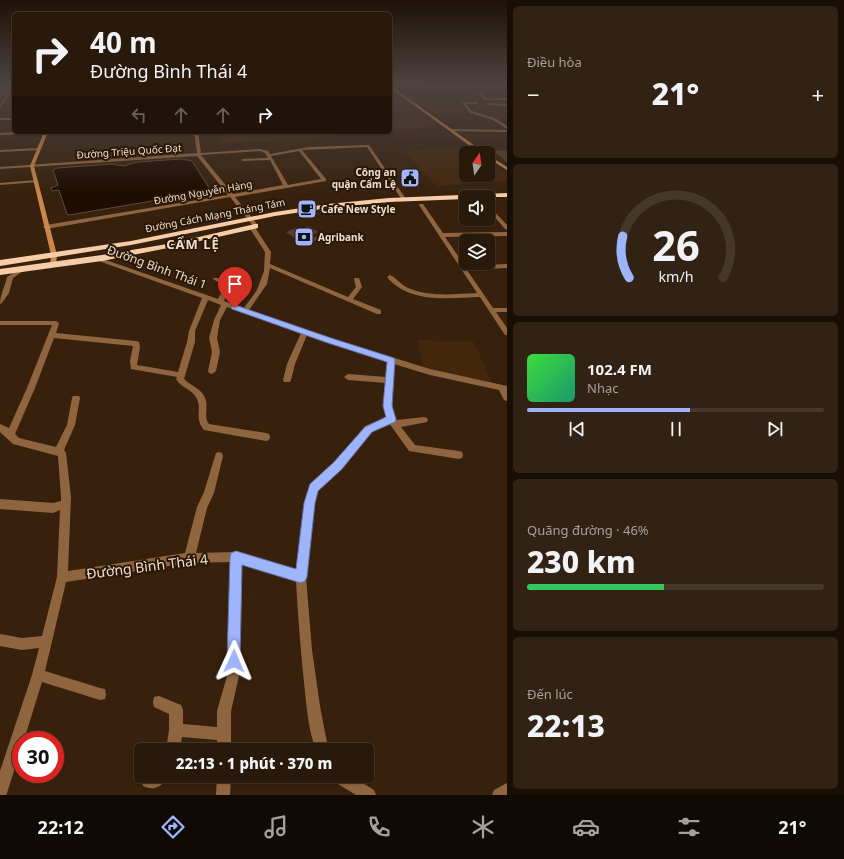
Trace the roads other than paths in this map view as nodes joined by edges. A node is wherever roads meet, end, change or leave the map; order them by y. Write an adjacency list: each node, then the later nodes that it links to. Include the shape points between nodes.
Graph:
1 (438, 121): 4 (street)
2 (497, 121): 3 (street)
3 (507, 129): 4 (street)
4 (450, 130): 9 (street)
5 (12, 133): 6 (street)
6 (0, 134)
7 (45, 134): 10 (street)
8 (196, 134): 13 (street)
9 (473, 146)
10 (39, 149): 12 (street); 17 (street)
11 (300, 150): 14 (street); 22 (street, Đường Nguyễn Hàng, via 324,180); 25 (street, via 369,146)
12 (0, 151)
13 (199, 155): 14 (street, Đường Triệu Quốc Đạt, via 260,150 267,152); 17 (street, Đường Triệu Quốc Đạt); 24 (street)
14 (270, 157): 15 (street); 22 (street)
15 (244, 160)
16 (495, 161): 19 (street)
17 (32, 166): 18 (street, Đường Triệu Quốc Đạt); 20 (street)
18 (0, 168)
19 (507, 169)
20 (36, 181): 21 (street); 32 (street)
21 (0, 184)
22 (286, 186): 24 (street, Đường Nguyễn Hàng)
23 (507, 195): 25 (highway, Đường Cách Mạng Tháng Tám)
24 (230, 196): 31 (street); 32 (street, Đường Nguyễn Hàng)
25 (404, 199): 31 (highway, Đường Cách Mạng Tháng Tám, via 328,206)
26 (507, 202): 27 (highway)
27 (495, 203)
28 (459, 204): 29 (highway, Đường Cách Mạng Tháng Tám)
29 (421, 205): 31 (highway, Đường Cách Mạng Tháng Tám, via 336,212); 35 (street)
30 (495, 213): 33 (street)
31 (252, 224): 36 (highway, Đường Cách Mạng Tháng Tám); 37 (highway, Đường Cách Mạng Tháng Tám, via 173,245); 41 (street, via 268,252)
32 (46, 227): 36 (street)
33 (507, 228)
34 (507, 234): 35 (street)
35 (441, 235): 38 (street)
36 (54, 255): 39 (highway, Đường Cách Mạng Tháng Tám); 40 (street)
37 (98, 259): 40 (highway, Đường Cách Mạng Tháng Tám); 51 (street, Đường Bình Thái 1)
38 (459, 262)
39 (0, 263)
40 (53, 265): 44 (highway, Đường Cách Mạng Tháng Tám)
41 (267, 265): 52 (street); 57 (street, via 263,285)
42 (507, 266): 43 (street)
43 (495, 267)
44 (23, 269): 46 (highway, Đường Cách Mạng Tháng Tám); 53 (street, via 10,277 6,293)
45 (464, 270): 50 (street)
46 (0, 272)
47 (390, 277): 50 (street, via 399,286 413,293)
48 (216, 279): 54 (street, via 226,284)
49 (357, 279): 52 (street, via 359,286)
50 (481, 295): 55 (street)
51 (206, 298): 54 (street, Đường Bình Thái 1); 65 (street, via 192,331)
52 (350, 299): 58 (street)
53 (0, 302)
54 (222, 303): 57 (street, Đường Bình Thái 1); 64 (street, via 213,338 216,352)
55 (492, 310): 56 (street); 61 (street)
56 (507, 310)
57 (245, 311): 60 (street, Đường Bình Thái 1)
58 (379, 312)
59 (0, 323): 62 (street, via 56,323)
60 (305, 332): 63 (street, Đường Bình Thái 1); 67 (street)
61 (507, 333)
62 (51, 335): 65 (street, via 136,344 132,362 134,367); 75 (street)
63 (391, 360): 68 (street); 69 (street, Đường Bình Thái 1, via 448,377)
64 (212, 371)
65 (181, 375): 76 (street, via 182,383 195,388 202,401 202,419 205,425)
66 (348, 377): 68 (street)
67 (287, 380)
68 (390, 380): 73 (street, via 388,406)
69 (504, 389): 71 (street)
70 (76, 398): 77 (street, via 71,425)
71 (507, 398)
72 (424, 420): 73 (street)
73 (393, 421): 78 (street, via 412,448); 85 (street, via 368,429 338,465 314,488)
74 (0, 428): 75 (street)
75 (10, 435): 77 (street, via 16,441)
76 (266, 437)
77 (60, 453): 81 (street, via 64,467)
78 (460, 455)
79 (219, 456): 83 (street)
80 (0, 504): 81 (street, via 53,508)
81 (65, 504): 84 (street)
82 (236, 557): 83 (street, Đường Bình Thái 4); 85 (street, Đường Bình Thái 4); 92 (street, via 233,676 224,711)
83 (189, 558): 84 (street, Đường Bình Thái 4)
84 (62, 577): 87 (street)
85 (301, 577): 95 (street, via 306,650)
86 (0, 640): 87 (street, via 22,644)
87 (46, 641): 88 (street)
88 (38, 675): 89 (street); 100 (street)
89 (100, 694)
90 (159, 702): 91 (street, via 176,710)
91 (176, 730): 92 (street); 93 (street)
92 (224, 734): 94 (street)
93 (174, 743)
94 (224, 743)
95 (320, 743)
96 (224, 783): 101 (street)
97 (345, 783): 99 (street)
98 (507, 790): 103 (street)
99 (353, 791): 102 (street)
100 (0, 793)
101 (223, 795)
102 (370, 795)
103 (499, 795)

